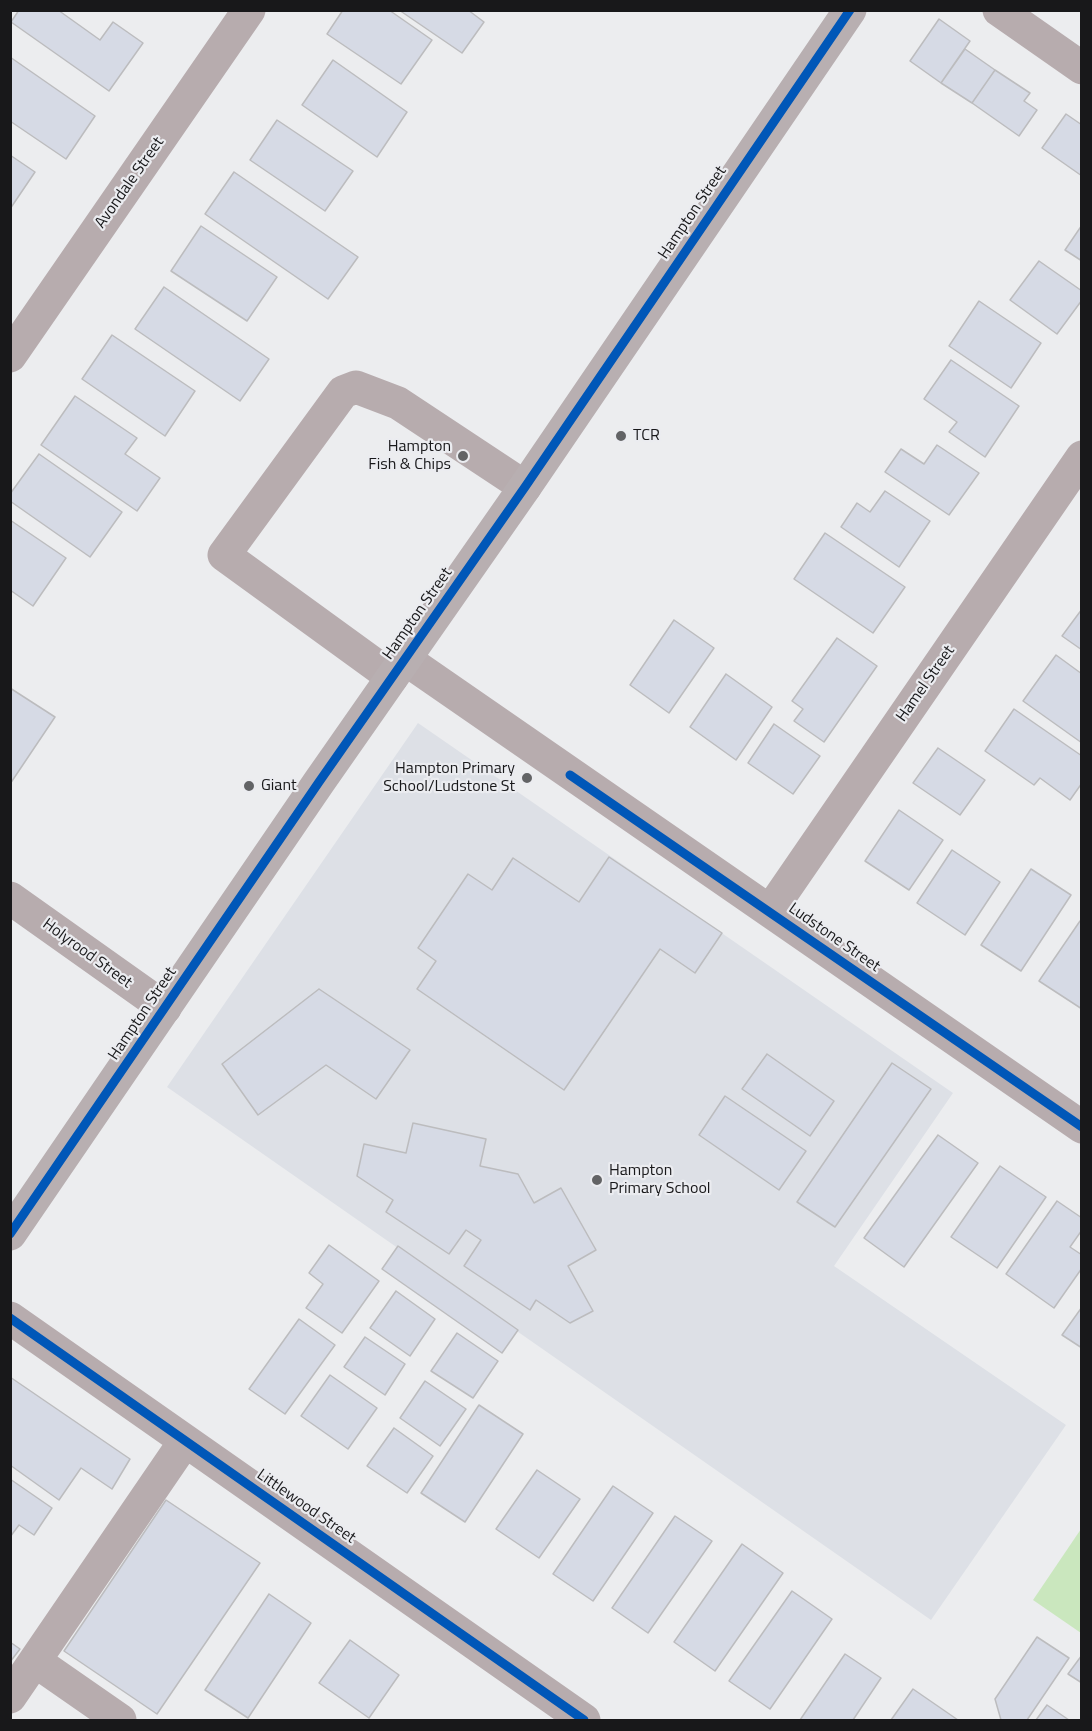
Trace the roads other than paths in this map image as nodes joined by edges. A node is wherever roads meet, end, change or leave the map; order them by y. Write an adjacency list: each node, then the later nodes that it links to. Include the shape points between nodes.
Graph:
1 (249, 10): 5 (street, Avondale Street)
2 (999, 10): 4 (street)
3 (840, 14): 7 (main road, Hampton Street)
4 (1082, 68)
5 (10, 356)
6 (1082, 458): 10 (street, Hamel Street)
7 (525, 487): 8 (main road, Hampton Street); 8 (street, Ludstone Street, via 398,403 356,387 343,392 224,555)
8 (398, 668): 10 (street, Ludstone Street); 11 (main road, Hampton Street)
9 (10, 898): 11 (street, Holyrood Street)
10 (770, 911): 12 (street, Ludstone Street)
11 (165, 1008): 13 (main road, Hampton Street)
12 (1082, 1127)
13 (10, 1234)
14 (10, 1318): 15 (street, Littlewood Street)
15 (185, 1441): 16 (street); 19 (street, Littlewood Street)
16 (35, 1661): 17 (street); 18 (street)
17 (10, 1697)
18 (120, 1720)
19 (584, 1720)

